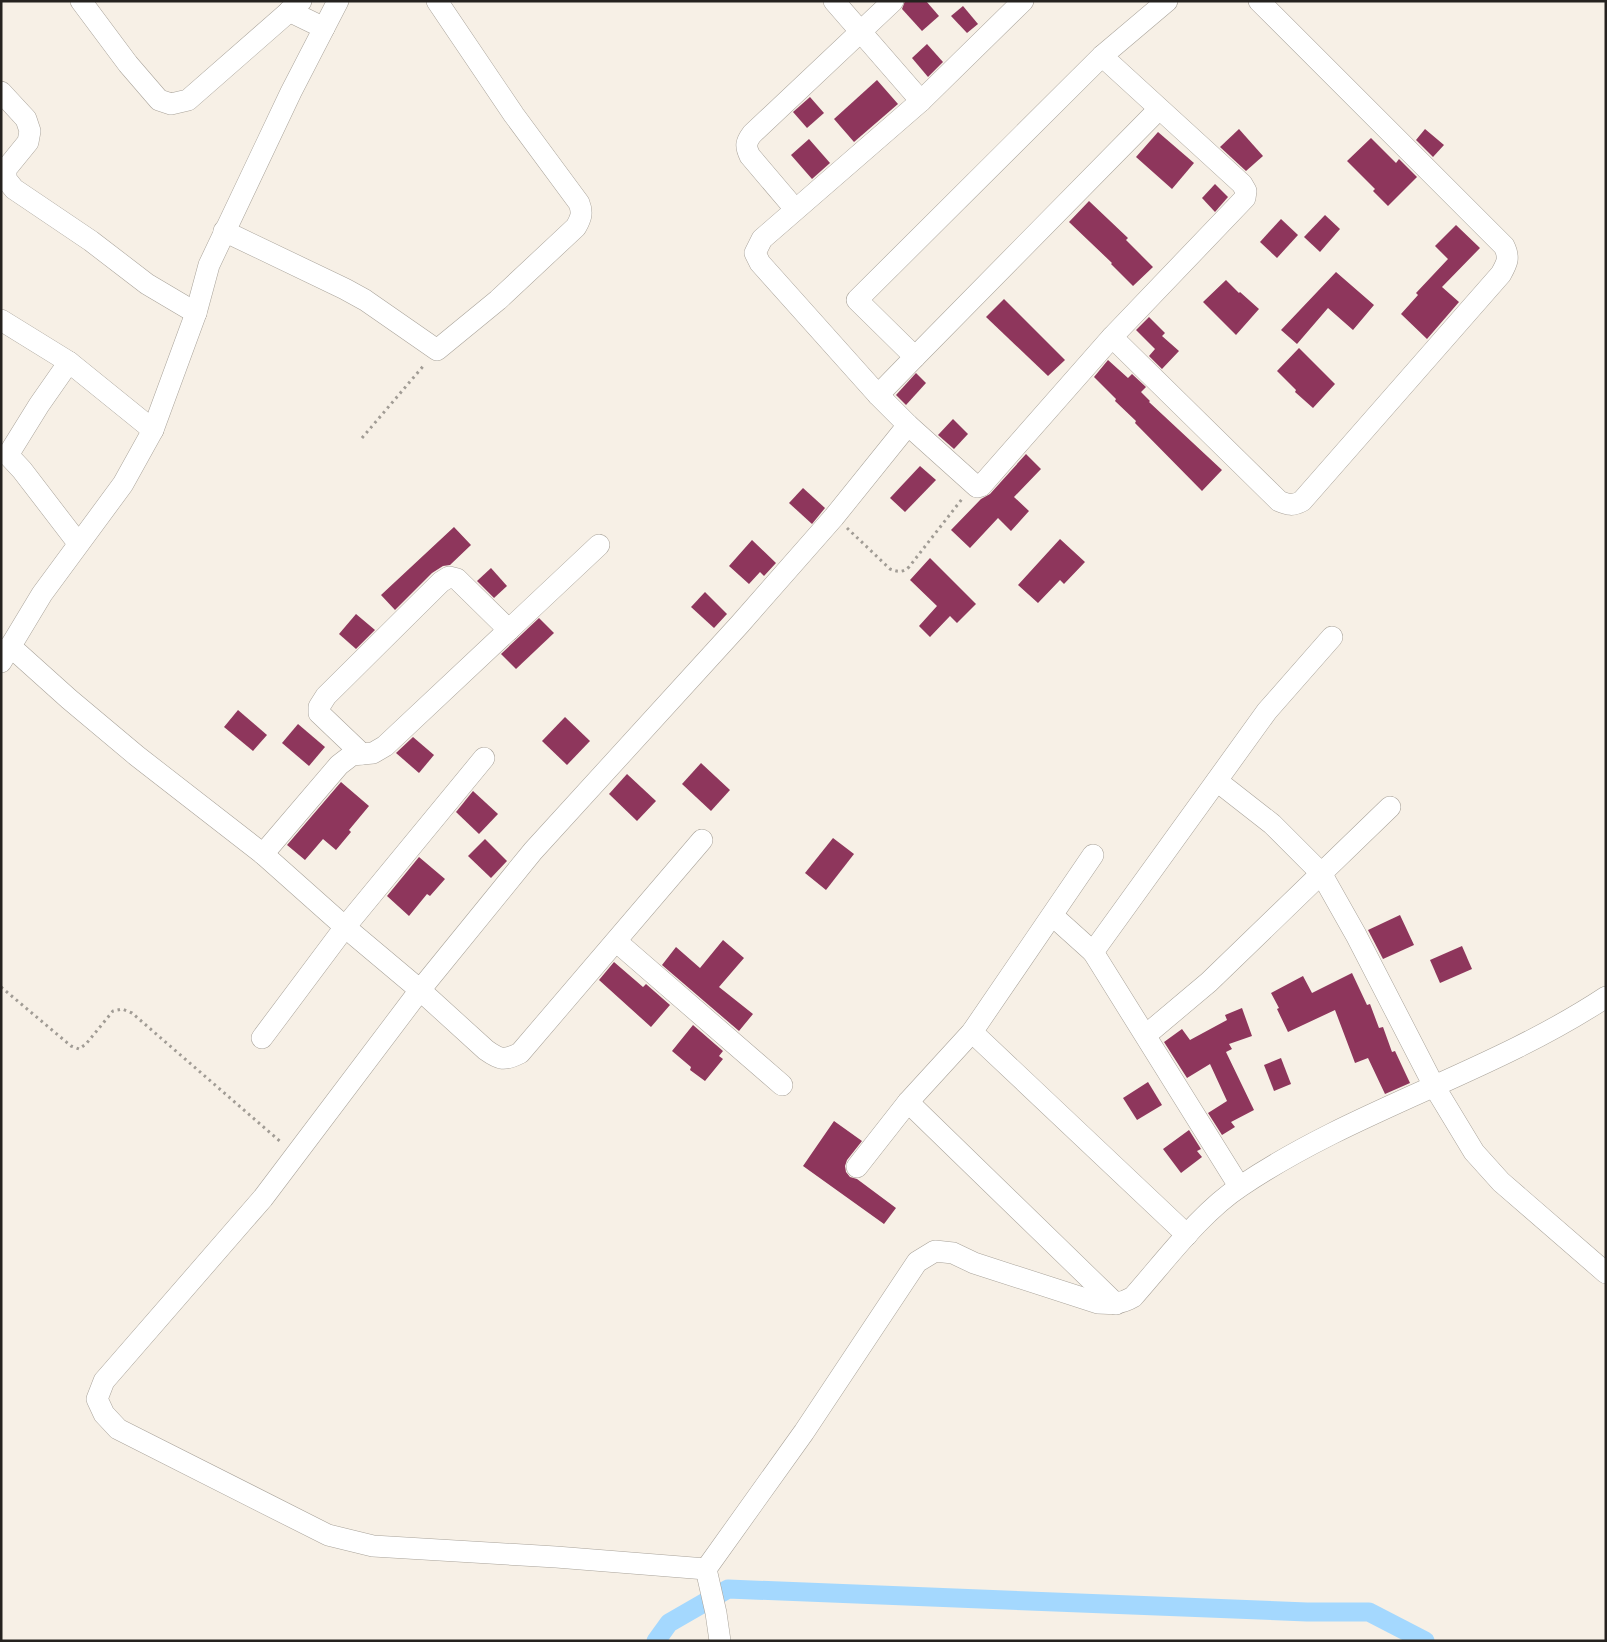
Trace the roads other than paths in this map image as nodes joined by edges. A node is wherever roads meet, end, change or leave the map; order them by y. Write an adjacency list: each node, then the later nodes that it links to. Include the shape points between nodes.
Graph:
1 (81, 1): 9 (street, via 149,89 159,100 171,104 188,100)
2 (338, 1): 10 (street)
3 (437, 1): 17 (street, via 514,115 580,203 581,218 576,227 498,300 437,350 346,289)
4 (834, 1): 11 (street)
5 (893, 1): 11 (street)
6 (1023, 1): 14 (street)
7 (1167, 1): 12 (street)
8 (1259, 1): 20 (street, via 1504,246 1508,263 1302,501 1295,505 1278,501)
9 (295, 6): 10 (street)
10 (324, 28): 17 (street)
11 (861, 31): 14 (street); 16 (street, via 747,141 750,156)
12 (1102, 56): 15 (street); 21 (street, via 857,300)
13 (1, 92): 18 (street, via 26,119 30,131 28,142 6,169 6,179 14,189 91,241 146,284)
14 (921, 101): 16 (street)
15 (1159, 109): 20 (street, via 1242,184 1245,198); 21 (street)
16 (795, 210): 23 (street, via 762,238 755,253 760,263)
17 (224, 231): 18 (street, via 209,266)
18 (196, 313): 25 (street)
19 (1, 320): 22 (street)
20 (1112, 337): 24 (street, via 981,486 973,485)
21 (915, 357): 23 (street)
22 (69, 362): 25 (street); 26 (street)
23 (878, 395): 24 (street)
24 (908, 425): 44 (street, via 834,517 740,624 533,851)
25 (153, 430): 27 (street, via 123,484)
26 (5, 456): 27 (street, via 22,470)
27 (78, 543): 31 (street)
28 (599, 545): 29 (street)
29 (509, 630): 32 (street, via 385,746 374,753); 32 (street, via 457,579 449,577 441,582 326,696 319,707 319,713)
30 (1332, 637): 34 (street, via 1267,711)
31 (6, 654): 37 (street, via 69,699)
32 (362, 754): 37 (street, via 352,755 339,765)
33 (484, 758): 41 (street)
34 (1217, 781): 39 (street, via 1272,824); 43 (street)
35 (1390, 808): 39 (street)
36 (702, 840): 42 (street)
37 (263, 854): 41 (street)
38 (1094, 855): 40 (street)
39 (1321, 873): 47 (street, via 1209,982); 50 (street)
40 (1053, 916): 43 (street); 46 (street)
41 (345, 927): 44 (street); 48 (street)
42 (617, 942): 44 (street, via 520,1053 508,1059 486,1050); 49 (street)
43 (1093, 952): 47 (street)
44 (420, 990): 57 (street, via 263,1198 104,1380 96,1399 118,1429 328,1535 373,1546 556,1557)
45 (1606, 997): 50 (street, via 1525,1044)
46 (972, 1032): 51 (street); 54 (street)
47 (1146, 1035): 53 (street)
48 (262, 1038)
49 (782, 1085)
50 (1434, 1086): 53 (street, via 1316,1141); 55 (street, via 1474,1152 1501,1182)
51 (908, 1102): 52 (street); 56 (street)
52 (857, 1167)
53 (1239, 1186): 54 (street)
54 (1187, 1235): 56 (street, via 1133,1297)
55 (1606, 1273)
56 (1116, 1304): 57 (street, via 1098,1303 953,1253 935,1251 917,1262)
57 (708, 1576): 58 (street)
58 (720, 1641)

